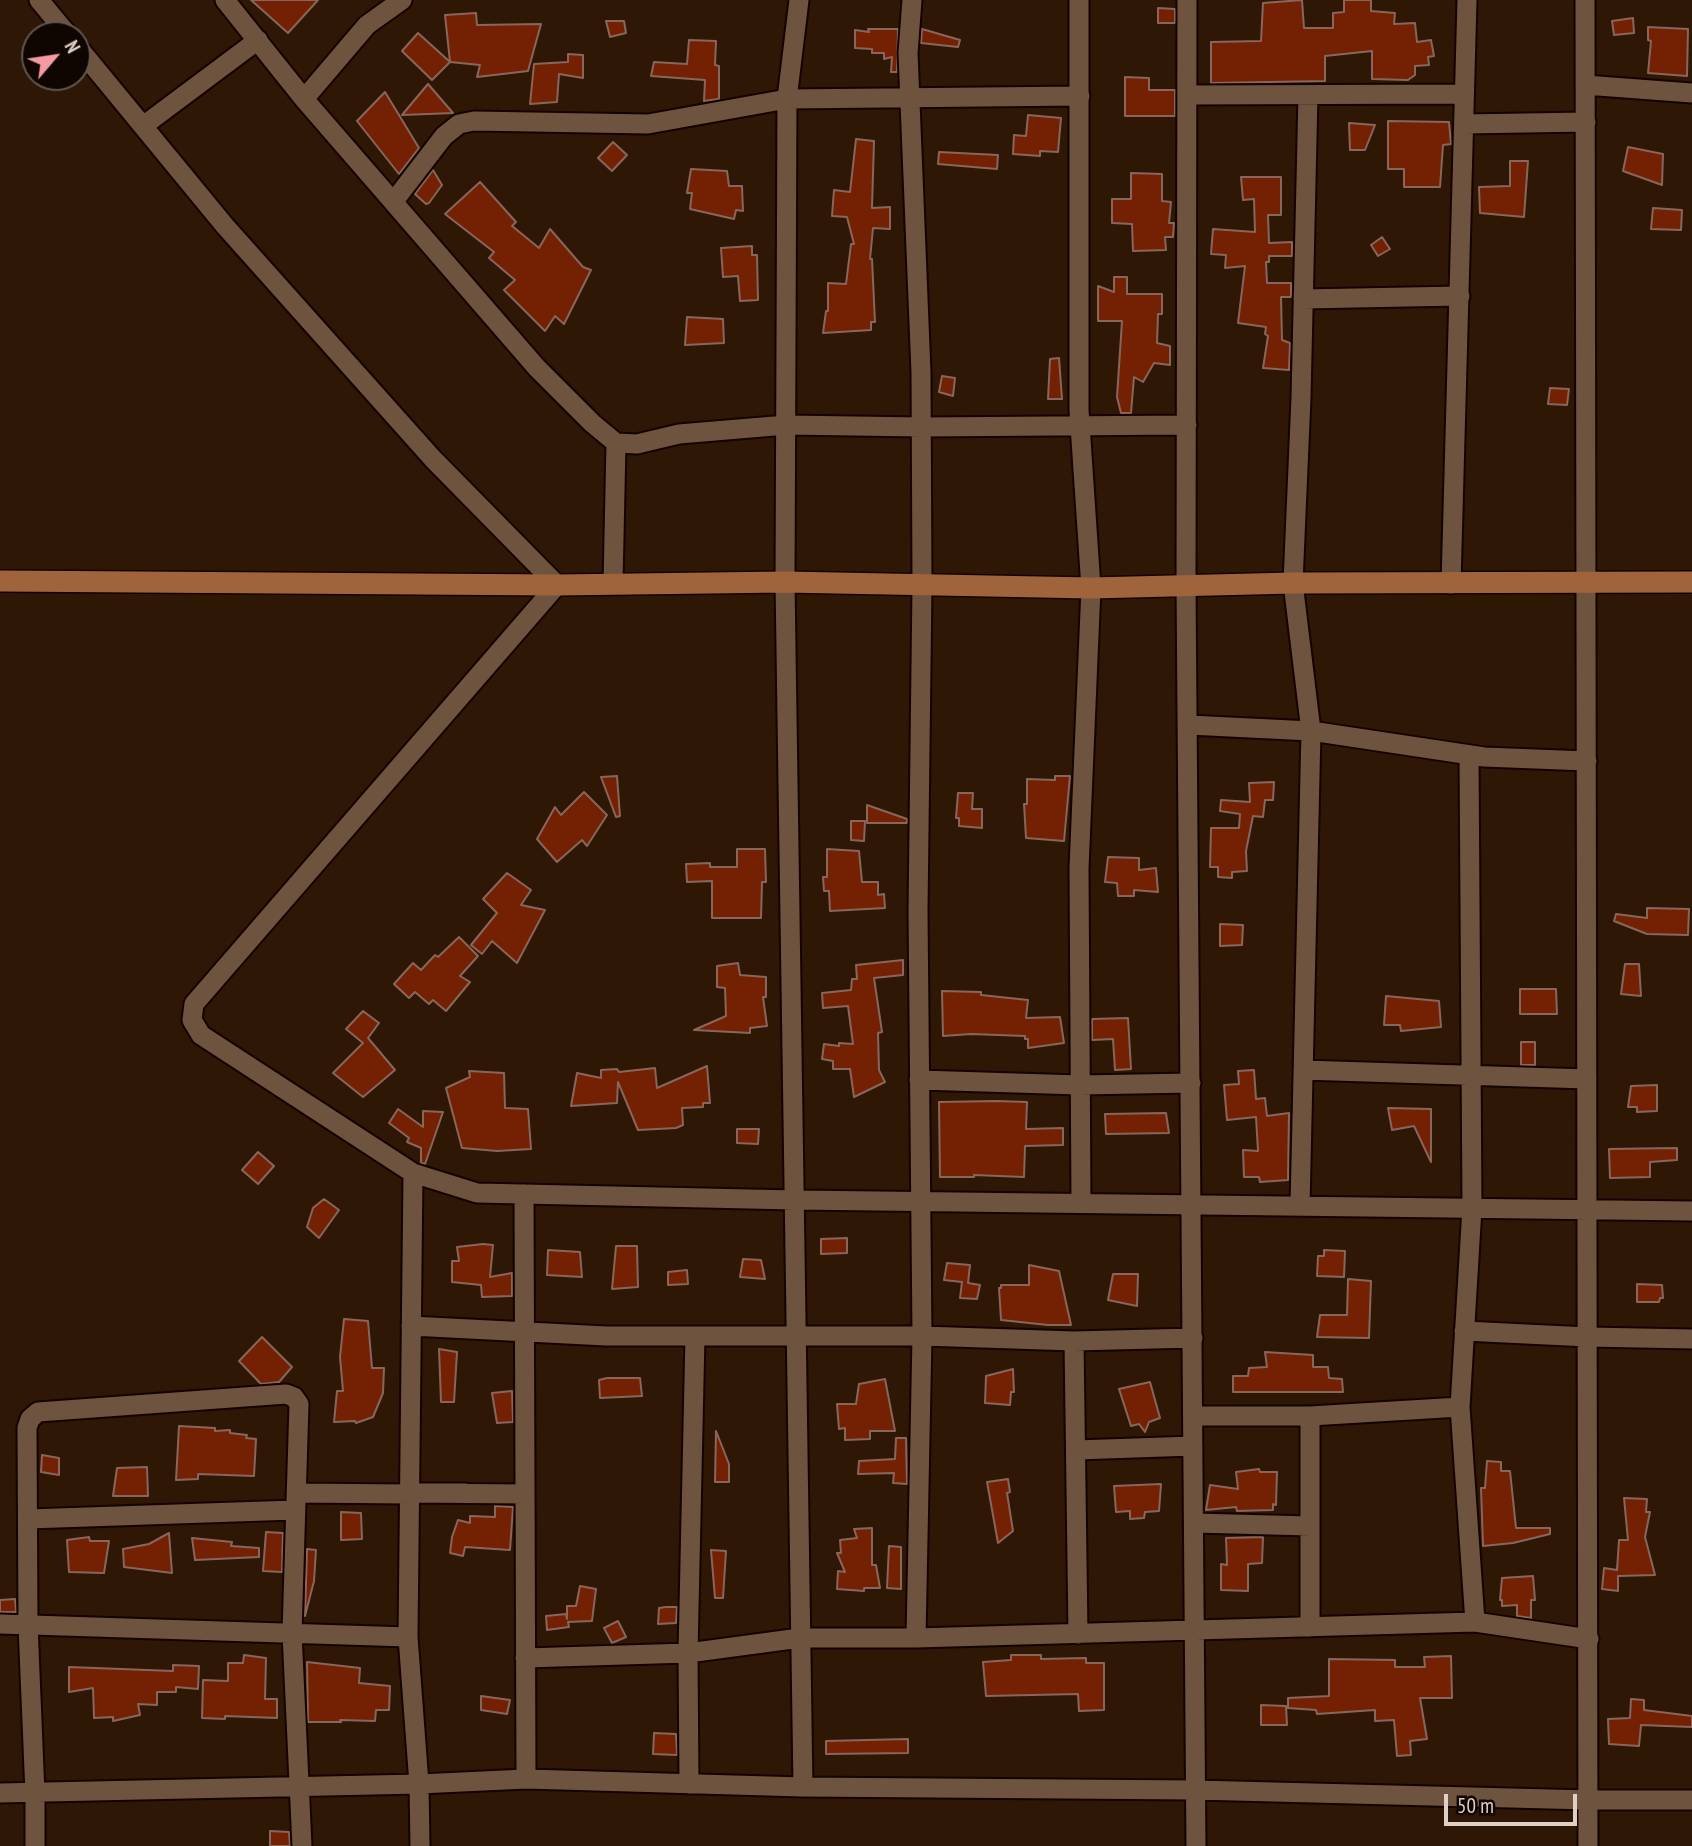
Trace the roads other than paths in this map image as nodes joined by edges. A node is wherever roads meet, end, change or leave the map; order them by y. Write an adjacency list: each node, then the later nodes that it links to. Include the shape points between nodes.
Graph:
1 (39, 0): 10 (street)
2 (225, 0): 11 (street)
3 (402, 0): 19 (street, via 367,25)
4 (799, 0): 20 (street)
5 (912, 0): 21 (street)
6 (1079, 0): 18 (street)
7 (1187, 0): 16 (street)
8 (1467, 0): 15 (street)
9 (1586, 0): 13 (street)
10 (56, 21)
11 (258, 40): 19 (street); 24 (street)
12 (91, 63): 24 (street)
13 (1585, 85): 14 (street); 22 (street)
14 (1692, 93)
15 (1465, 94): 17 (street); 23 (street)
16 (1187, 95): 17 (street); 29 (street)
17 (1308, 95): 27 (street)
18 (1080, 96): 21 (street); 30 (street)
19 (304, 99): 25 (street)
20 (787, 99): 21 (street); 25 (street, via 648,124 459,124 444,136); 28 (street)
21 (910, 100): 31 (street)
22 (1586, 122): 23 (street); 37 (street)
23 (1464, 124): 26 (street)
24 (143, 126): 40 (street, via 225,226 433,459)
25 (394, 201): 32 (street, via 537,368)
26 (1460, 296): 27 (street); 39 (street)
27 (1303, 299): 36 (street)
28 (786, 425): 31 (street); 32 (street); 34 (street)
29 (1187, 425): 30 (street); 42 (street)
30 (1080, 426): 31 (street); 43 (street)
31 (922, 428): 41 (street)
32 (616, 443): 38 (street)
33 (0, 580): 40 (main road)
34 (785, 582): 38 (main road); 41 (main road); 56 (street)
35 (1692, 582): 37 (main road)
36 (1293, 583): 39 (main road); 42 (main road); 45 (street)
37 (1586, 583): 39 (main road); 47 (street)
38 (613, 584): 40 (main road)
39 (1451, 584)
40 (556, 585): 54 (street, via 194,1004 192,1020 201,1035)
41 (922, 585): 43 (main road); 50 (street)
42 (1186, 585): 43 (main road); 44 (street)
43 (1091, 588): 53 (street, via 1079,868)
44 (1189, 725): 45 (street); 52 (street)
45 (1311, 731): 46 (street); 48 (street)
46 (1469, 755): 47 (street); 49 (street)
47 (1587, 761): 51 (street)
48 (1303, 1070): 49 (street); 60 (street)
49 (1471, 1076): 51 (street); 61 (street)
50 (919, 1080): 53 (street); 57 (street)
51 (1587, 1080): 62 (street)
52 (1191, 1083): 53 (street); 59 (street)
53 (1080, 1085): 58 (street)
54 (413, 1173): 55 (street, via 477,1193); 64 (street)
55 (524, 1194): 56 (street); 66 (street)
56 (795, 1200): 57 (street); 68 (street)
57 (921, 1201): 58 (street); 69 (street)
58 (1081, 1203): 59 (street)
59 (1191, 1205): 60 (street); 71 (street)
60 (1300, 1206): 61 (street)
61 (1472, 1208): 62 (street); 65 (street)
62 (1588, 1210): 63 (street); 70 (street)
63 (1692, 1211)
64 (411, 1326): 66 (street); 80 (street)
65 (1464, 1331): 70 (street); 74 (street)
66 (524, 1332): 67 (street); 81 (street)
67 (695, 1336): 68 (street); 97 (street)
68 (798, 1336): 69 (street); 94 (street)
69 (922, 1336): 73 (street); 95 (street)
70 (1588, 1337): 72 (street); 96 (street)
71 (1193, 1338): 73 (street); 75 (street)
72 (1692, 1339)
73 (1074, 1341): 78 (street)
74 (1460, 1406): 76 (street); 86 (street)
75 (1193, 1416): 76 (street); 77 (street)
76 (1310, 1416): 85 (street)
77 (1193, 1446): 78 (street); 84 (street)
78 (1076, 1450): 92 (street)
79 (466, 1493): 81 (street, via 412,1493)
80 (410, 1494): 82 (street); 93 (street)
81 (525, 1494): 98 (street)
82 (296, 1501): 83 (street); 83 (street, via 299,1404 286,1394 38,1412 27,1428); 91 (street)
83 (28, 1519): 88 (street)
84 (1194, 1523): 85 (street); 90 (street)
85 (1310, 1525): 89 (street)
86 (1475, 1622): 89 (street); 96 (street)
87 (0, 1624): 88 (street)
88 (28, 1625): 91 (street); 106 (street)
89 (1310, 1627): 90 (street)
90 (1195, 1631): 92 (street); 104 (street)
91 (292, 1633): 93 (street); 102 (street)
92 (1079, 1634): 95 (street)
93 (408, 1637): 100 (street)
94 (800, 1638): 95 (street); 97 (street); 103 (street)
95 (916, 1638)
96 (1589, 1639): 107 (street)
97 (688, 1653): 98 (street); 101 (street)
98 (525, 1658): 99 (street)
99 (526, 1779): 100 (street); 101 (street)
100 (419, 1784): 102 (street); 111 (street)
101 (689, 1784): 103 (street)
102 (301, 1786): 106 (street); 110 (street)
103 (803, 1787): 104 (street)
104 (1195, 1790): 107 (street); 112 (street)
105 (0, 1793): 106 (street)
106 (36, 1794): 109 (street)
107 (1589, 1800): 108 (street); 113 (street)
108 (1692, 1800)
109 (35, 1846)
110 (302, 1846)
111 (419, 1846)
112 (1196, 1846)
113 (1588, 1846)

